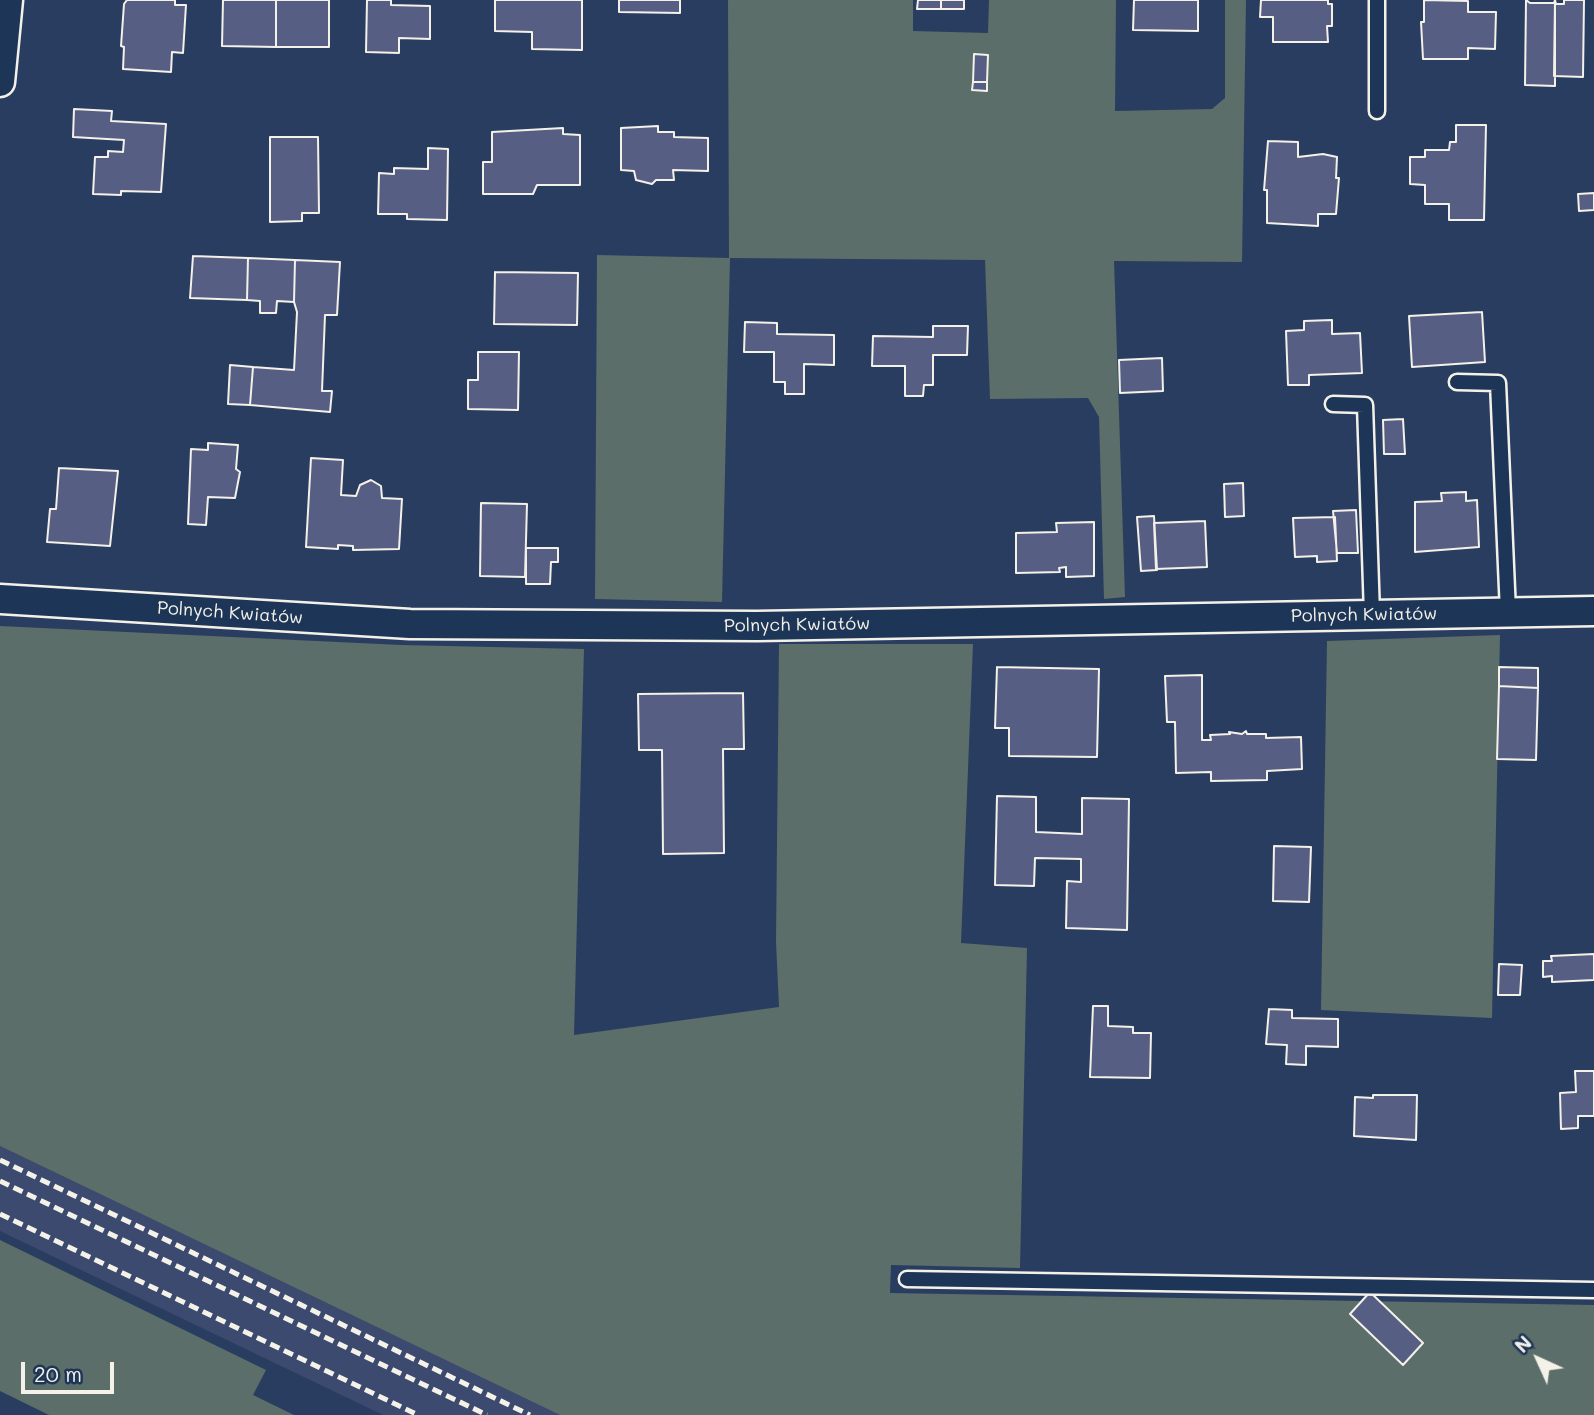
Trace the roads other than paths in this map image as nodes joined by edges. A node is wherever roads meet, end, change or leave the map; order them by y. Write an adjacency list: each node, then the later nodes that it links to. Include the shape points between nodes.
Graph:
1 (8, 0): 3 (street)
2 (1377, 0): 4 (lane)
3 (0, 82)
4 (1377, 111)
5 (1457, 382): 9 (lane, via 1498,383)
6 (1334, 404): 10 (lane, via 1365,405)
7 (0, 599): 10 (street, Polnych Kwiatów, via 410,624 757,626)
8 (1594, 611): 9 (street, Polnych Kwiatów)
9 (1508, 612): 10 (street, Polnych Kwiatów)
10 (1372, 615)
11 (906, 1279): 12 (lane)
12 (1594, 1290)

